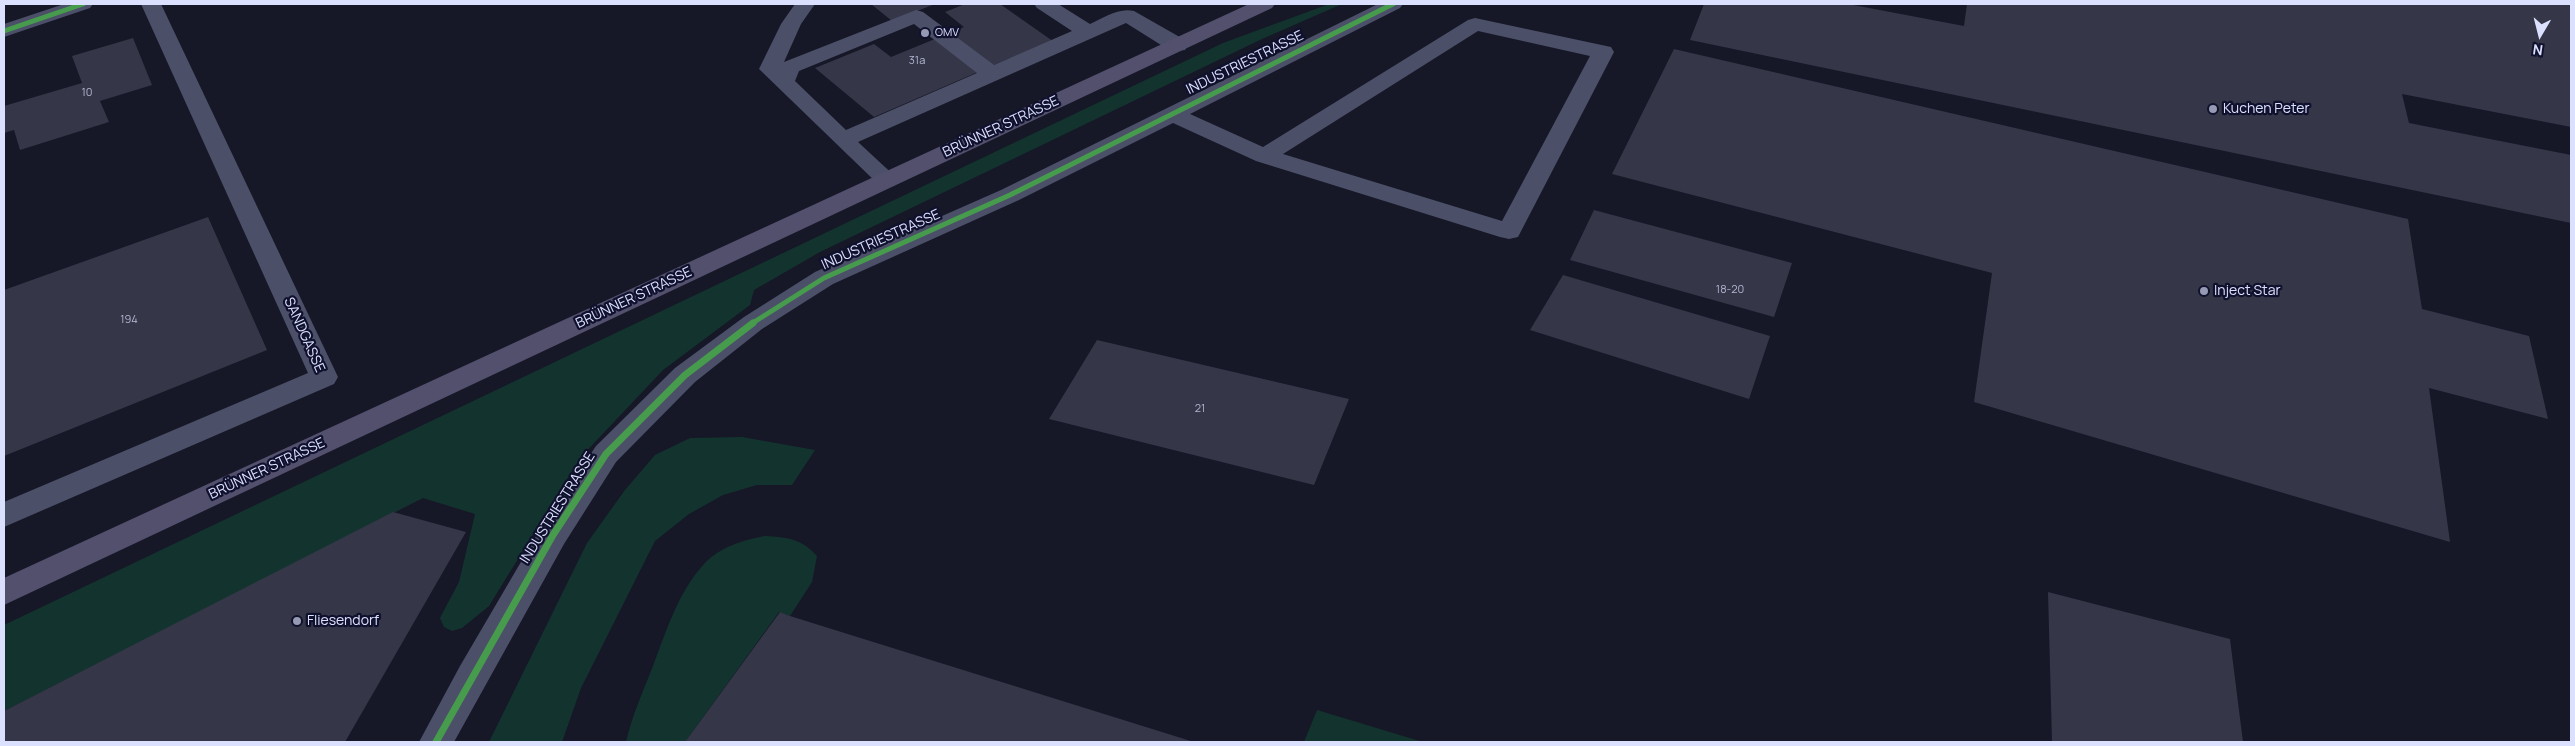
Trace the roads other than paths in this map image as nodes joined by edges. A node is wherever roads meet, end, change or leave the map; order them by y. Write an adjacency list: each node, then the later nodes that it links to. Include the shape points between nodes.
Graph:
1 (83, 4): 8 (street)
2 (151, 4): 17 (street, SANDGASSE, via 324,377)
3 (805, 4): 12 (street, via 791,24 770,69)
4 (911, 4): 12 (street, via 839,33)
5 (1044, 4): 9 (street)
6 (1265, 4): 10 (main road, BRÜNNER STRASSE)
7 (1393, 4): 13 (street, INDUSTRIESTRASSE)
8 (4, 31)
9 (1088, 32): 10 (street, via 1127,15); 11 (street)
10 (1177, 45): 16 (main road, BRÜNNER STRASSE)
11 (992, 74): 12 (street, via 916,16); 14 (street)
12 (787, 75): 14 (street)
13 (1172, 114): 15 (street); 19 (street, INDUSTRIESTRASSE, via 1010,196 824,278 753,323 685,375 606,454 553,535)
14 (842, 140): 16 (street)
15 (1264, 156): 15 (street, via 1509,230 1603,52 1475,24)
16 (887, 180): 18 (main road, BRÜNNER STRASSE)
17 (4, 515)
18 (4, 592)
19 (436, 742)

